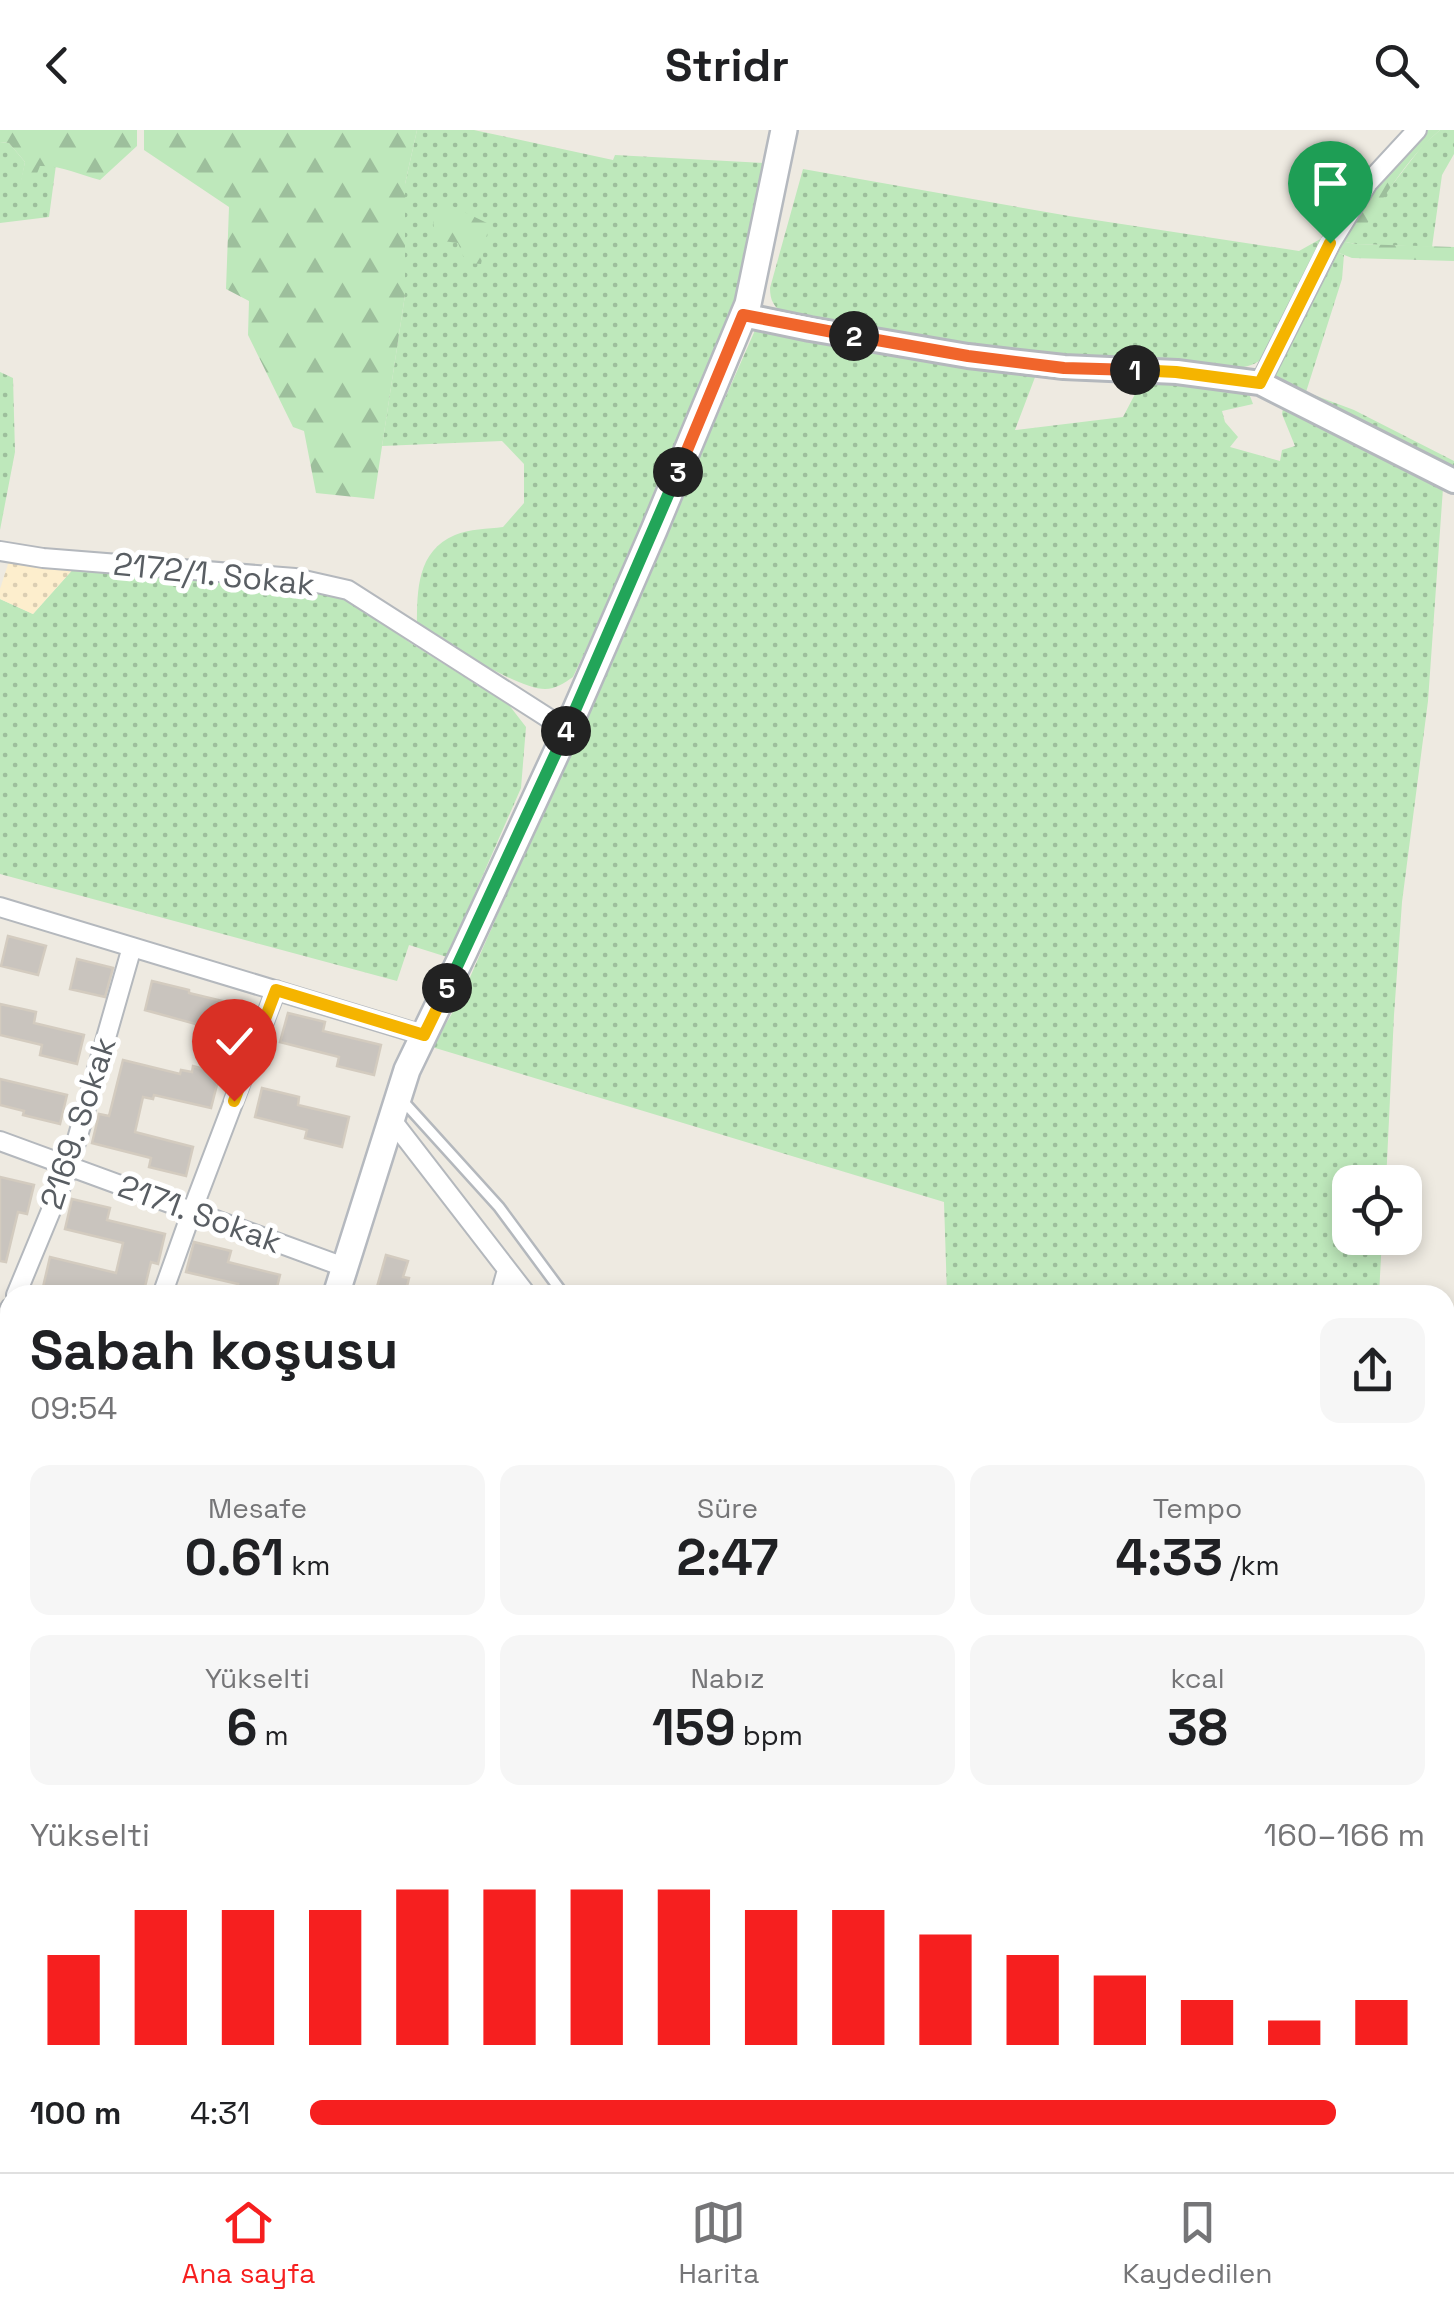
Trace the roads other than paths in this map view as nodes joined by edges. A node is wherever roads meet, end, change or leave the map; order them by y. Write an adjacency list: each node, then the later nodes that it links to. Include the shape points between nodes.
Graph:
1 (784, 130): 3 (main road)
2 (1416, 130): 4 (street, via 1368,183 1330,243)
3 (743, 315): 4 (street, via 968,356); 7 (main road)
4 (1260, 383): 5 (street)
5 (1454, 482)
6 (0, 551): 7 (street, 2172/1. Sokak, via 295,578 348,590)
7 (566, 730): 11 (main road)
8 (0, 907): 9 (street)
9 (132, 947): 10 (street); 14 (street, 2169. Sokak)
10 (276, 990): 11 (street); 15 (street)
11 (424, 1035): 12 (main road)
12 (394, 1108): 16 (main road); 17 (street); 23 (lane, via 499,1208)
13 (0, 1141): 14 (street, 2171. Sokak)
14 (69, 1167): 15 (street, 2171. Sokak); 18 (street, 2169. Sokak)
15 (192, 1211): 16 (street, 2171. Sokak); 19 (street)
16 (344, 1267): 20 (main road)
17 (507, 1270): 21 (street); 22 (street)
18 (20, 1285)
19 (166, 1285)
20 (339, 1285)
21 (503, 1285)
22 (519, 1285)
23 (557, 1285)

